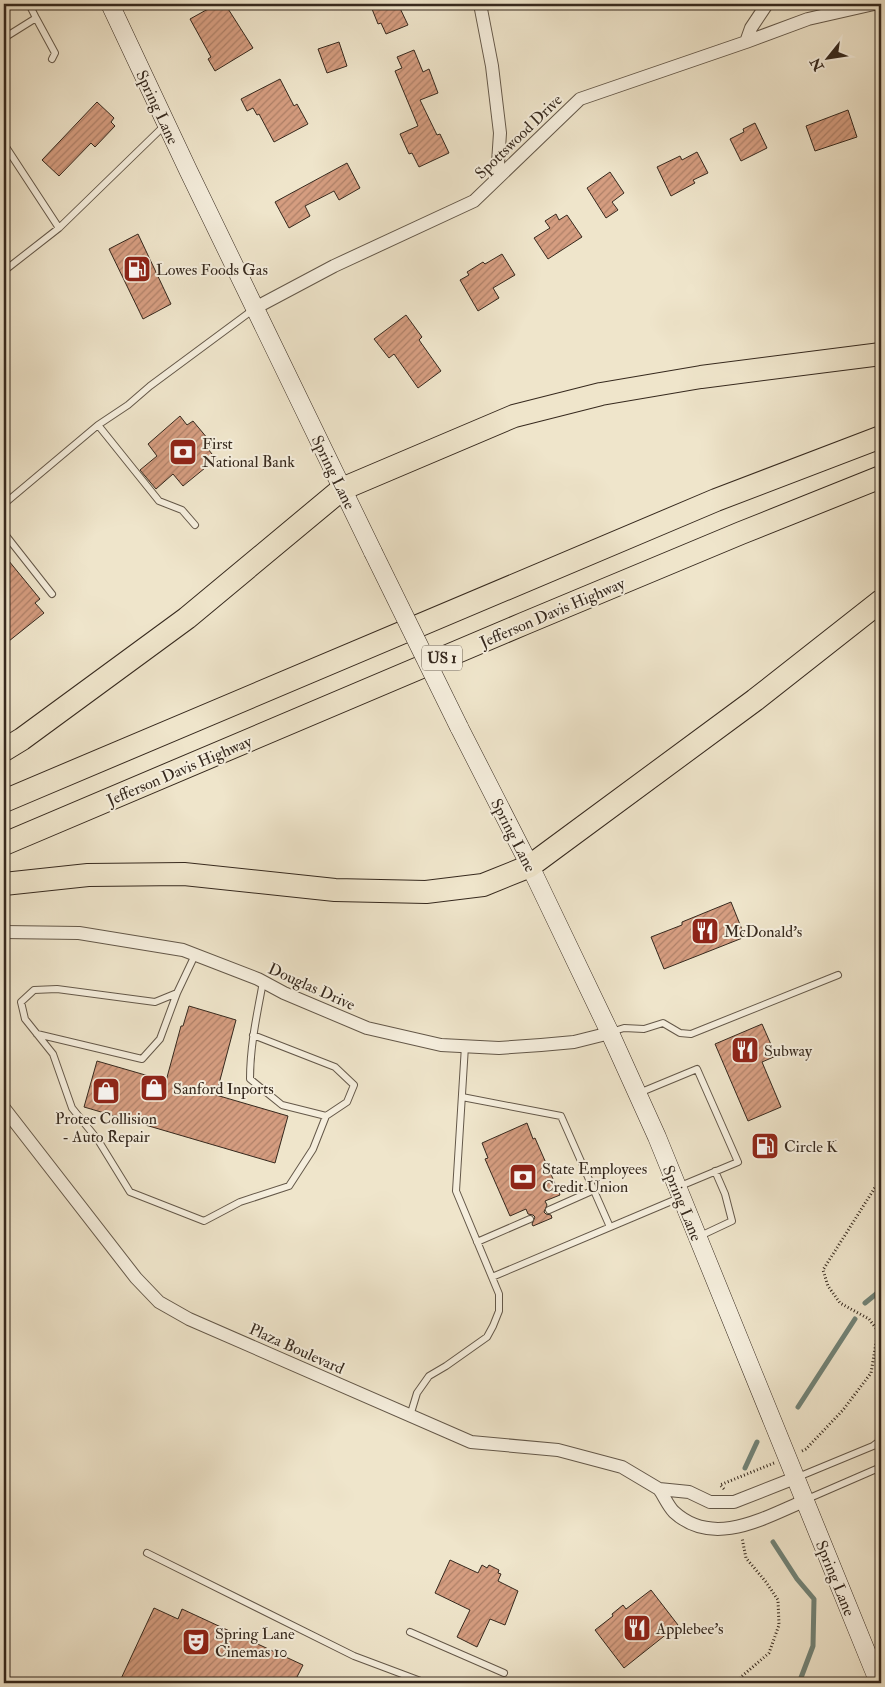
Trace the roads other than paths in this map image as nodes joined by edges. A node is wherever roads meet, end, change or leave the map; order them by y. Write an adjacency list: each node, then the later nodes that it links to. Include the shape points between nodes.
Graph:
1 (29, 4): 6 (lane)
2 (110, 4): 10 (street, Spring Lane)
3 (480, 4): 12 (street, via 500,133)
4 (767, 4): 8 (street)
5 (874, 4): 8 (street, Spottswood Drive, via 808,19)
6 (36, 18): 7 (lane); 9 (lane, via 55,53)
7 (4, 38)
8 (746, 42): 12 (street, Spottswood Drive, via 580,99)
9 (52, 58)
10 (166, 124): 13 (lane); 15 (street, Spring Lane)
11 (4, 144): 13 (lane)
12 (497, 178): 15 (street, Spottswood Drive, via 474,200 334,266)
13 (59, 228): 14 (lane)
14 (4, 271)
15 (256, 308): 17 (lane); 20 (street, Spring Lane)
16 (881, 354): 20 (highway, via 701,377 601,394 514,416)
17 (98, 425): 21 (lane); 22 (lane, via 159,500 182,510)
18 (881, 437): 27 (highway, US 1, via 707,504)
19 (881, 477): 28 (highway, Jefferson Davis Highway / US 1, via 532,620)
20 (342, 489): 26 (highway, via 187,618); 29 (street, Spring Lane, bridge)
21 (4, 504)
22 (195, 525)
23 (4, 533): 24 (lane)
24 (52, 594)
25 (881, 602): 29 (highway, via 755,700)
26 (4, 750)
27 (4, 801)
28 (4, 844)
29 (530, 866): 30 (highway, via 483,885 426,892 335,890 184,874 88,875); 36 (street, Spring Lane)
30 (4, 884)
31 (4, 932): 32 (street, Douglas Drive, via 80,933 183,950)
32 (195, 955): 34 (street, Douglas Drive); 35 (lane)
33 (838, 975): 36 (lane, via 691,1034 680,1033 663,1023)
34 (263, 982): 38 (lane); 39 (street, Douglas Drive, via 367,1028 441,1045)
35 (177, 993): 37 (lane, via 160,1039 142,1059); 37 (lane, via 155,1002 57,989 34,990 21,1002 25,1019)
36 (610, 1033): 39 (street, Douglas Drive, via 574,1042 499,1048); 40 (street, Spring Lane)
37 (37, 1034): 43 (lane, via 53,1054 72,1108 98,1140 130,1192 204,1222 240,1202 289,1186 313,1149)
38 (253, 1035): 43 (lane, via 250,1079 282,1105); 43 (lane, via 335,1067 354,1085 347,1102)
39 (466, 1046): 41 (lane)
40 (637, 1094): 44 (lane, via 697,1069 738,1162); 46 (street, Spring Lane)
41 (462, 1097): 45 (lane, via 561,1116); 51 (lane, via 456,1191)
42 (4, 1108): 53 (street, Plaza Boulevard, via 136,1278 159,1302 188,1319)
43 (326, 1116)
44 (715, 1171): 46 (lane); 50 (lane, via 732,1221)
45 (594, 1190): 47 (lane); 49 (lane)
46 (679, 1192): 49 (lane); 50 (street, Spring Lane)
47 (549, 1210)
48 (530, 1219): 51 (lane)
49 (610, 1227): 52 (lane)
50 (697, 1238): 56 (street, Spring Lane)
51 (477, 1242): 52 (lane)
52 (492, 1277): 53 (lane, via 499,1294 494,1326 487,1337 429,1376 417,1393)
53 (410, 1416): 57 (street, Plaza Boulevard, via 471,1442 558,1450 618,1465)
54 (881, 1440): 56 (lane)
55 (881, 1466): 58 (lane)
56 (795, 1478): 57 (street, Plaza Boulevard, via 734,1502 710,1502 689,1492); 58 (street, Spring Lane)
57 (659, 1489): 58 (street, Plaza Boulevard, via 673,1511 690,1523 712,1530 740,1527)
58 (804, 1501): 63 (street, Spring Lane)
59 (147, 1553): 62 (lane, via 354,1656)
60 (410, 1632): 61 (lane)
61 (504, 1672)
62 (426, 1683)
63 (879, 1683)

